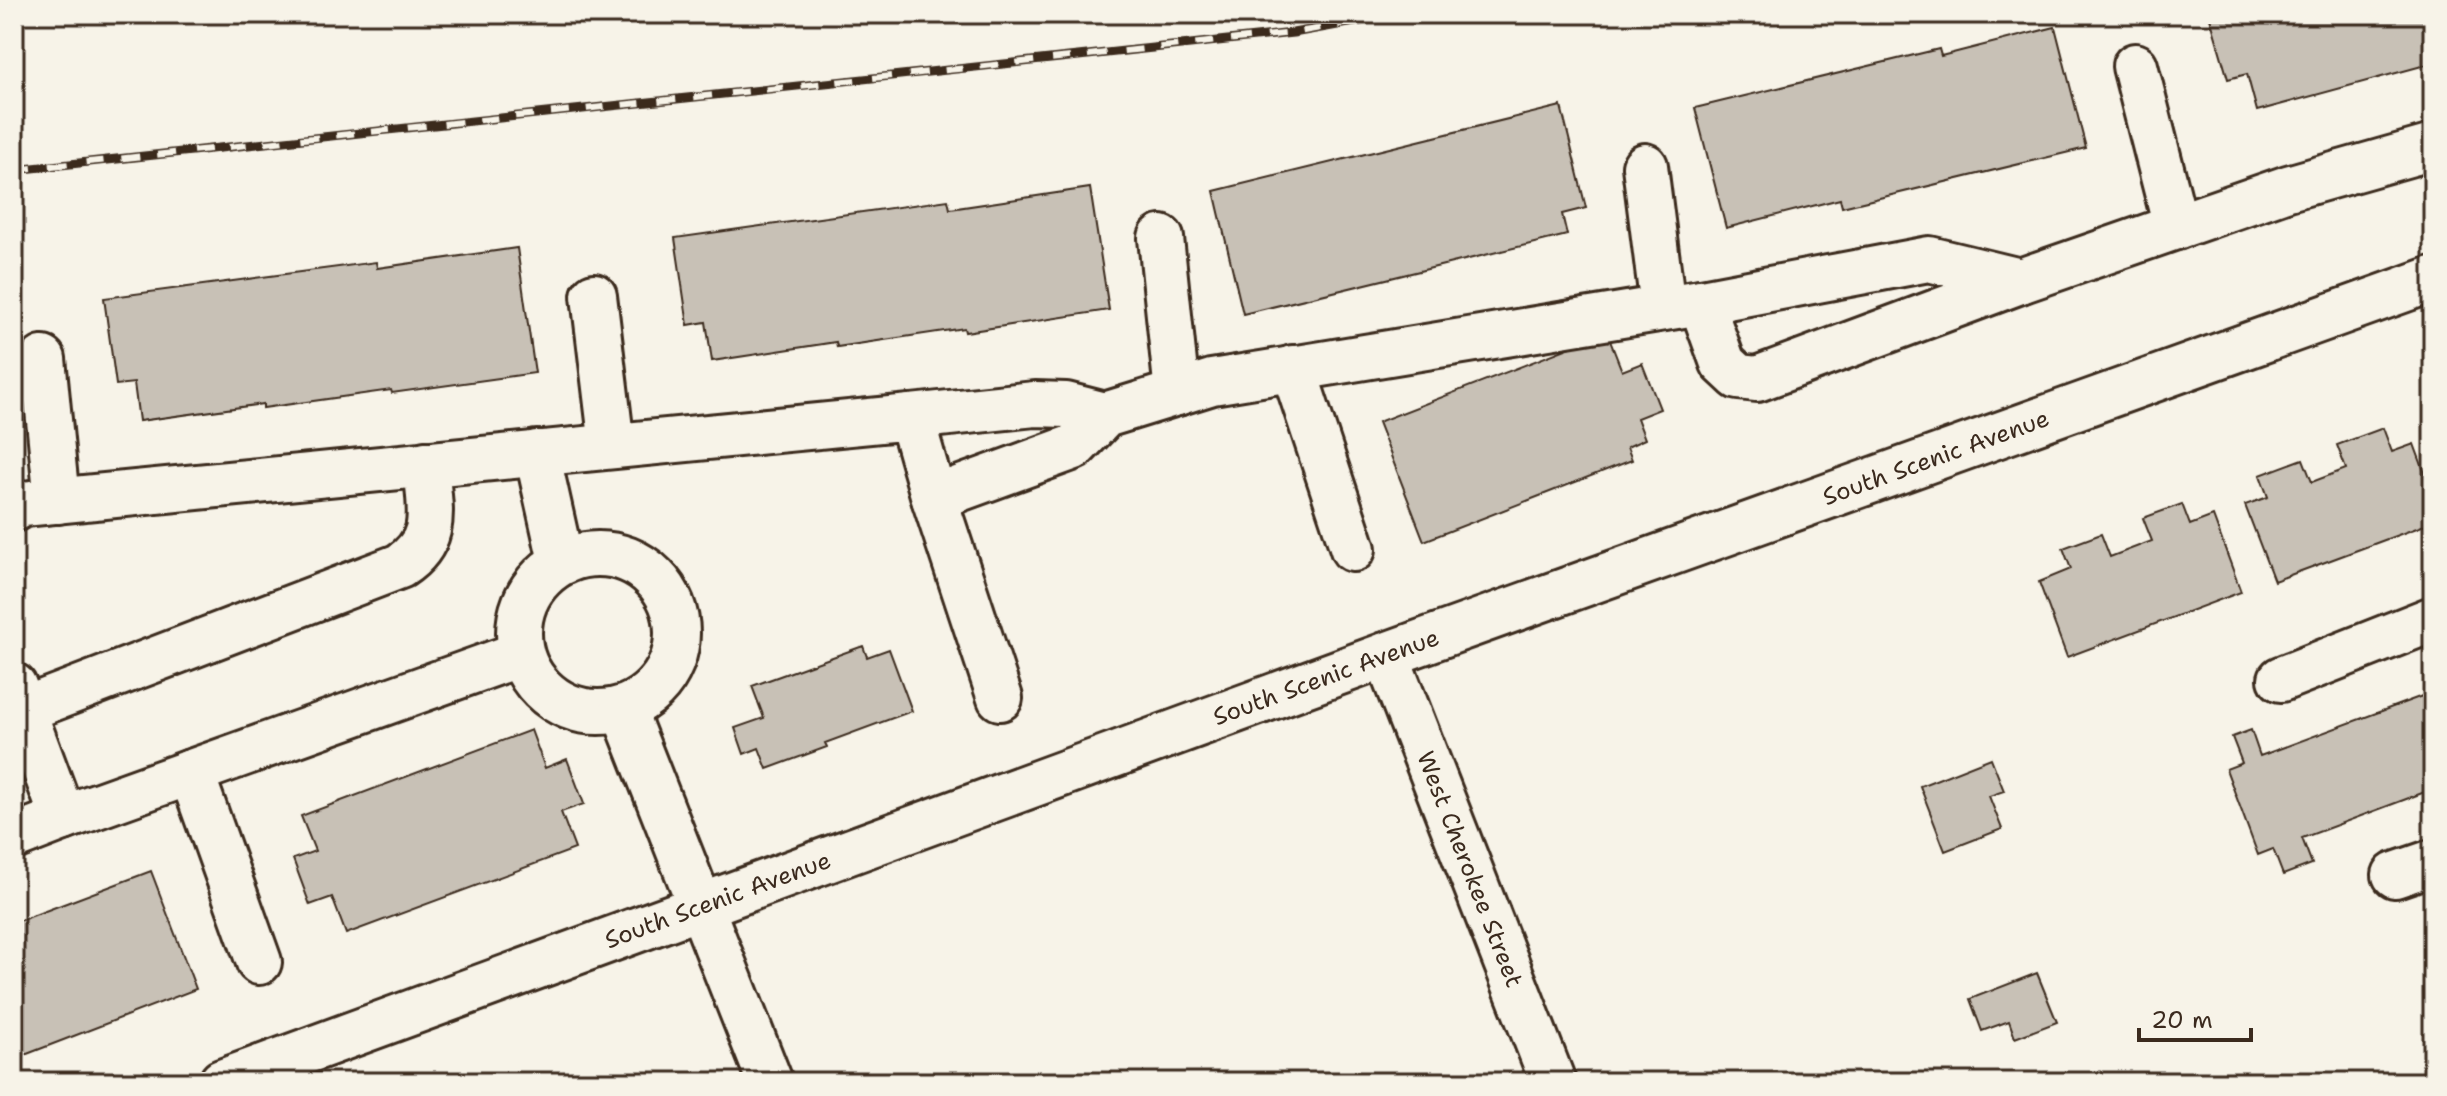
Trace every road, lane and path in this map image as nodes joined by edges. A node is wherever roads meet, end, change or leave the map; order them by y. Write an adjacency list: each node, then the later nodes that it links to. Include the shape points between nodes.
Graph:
1 (2135, 66): 4 (main road)
2 (2433, 147): 4 (main road)
3 (1645, 166): 9 (main road)
4 (2176, 227): 7 (main road)
5 (1161, 238): 12 (main road)
6 (2433, 279): 25 (main road, South Scenic Avenue)
7 (2020, 281): 9 (main road, via 1929,259); 9 (main road, via 1757,379 1738,377 1723,363)
8 (594, 296): 15 (main road)
9 (1682, 305): 11 (main road)
10 (43, 359): 19 (main road)
11 (1293, 368): 12 (main road); 21 (main road)
12 (1177, 393): 13 (main road)
13 (1105, 415): 14 (main road, via 1035,404); 18 (main road, via 1074,447)
14 (911, 417): 15 (main road); 18 (main road)
15 (612, 446): 16 (main road)
16 (537, 453): 17 (main road); 22 (main road)
17 (426, 464): 19 (main road); 27 (main road, via 426,541 400,566)
18 (934, 498): 28 (main road)
19 (57, 501): 20 (main road)
20 (14, 509)
21 (1353, 549)
22 (561, 561): 24 (main road, via 539,578 524,600); 29 (main road, via 586,553 612,554 637,563 658,579 671,602 678,627 670,666 646,697)
23 (2433, 619): 26 (main road)
24 (520, 654): 29 (main road, via 531,677 549,696 597,713); 30 (main road)
25 (1386, 655): 33 (main road, South Scenic Avenue); 37 (main road, West Cherokee Street)
26 (2281, 679)
27 (18, 698): 31 (main road)
28 (1000, 698)
29 (623, 709): 33 (main road)
30 (191, 772): 31 (main road); 34 (main road)
31 (63, 818): 32 (main road)
32 (14, 837)
33 (701, 904): 35 (main road, South Scenic Avenue); 36 (main road)
34 (259, 962)
35 (222, 1082)
36 (770, 1082)
37 (1553, 1082)

